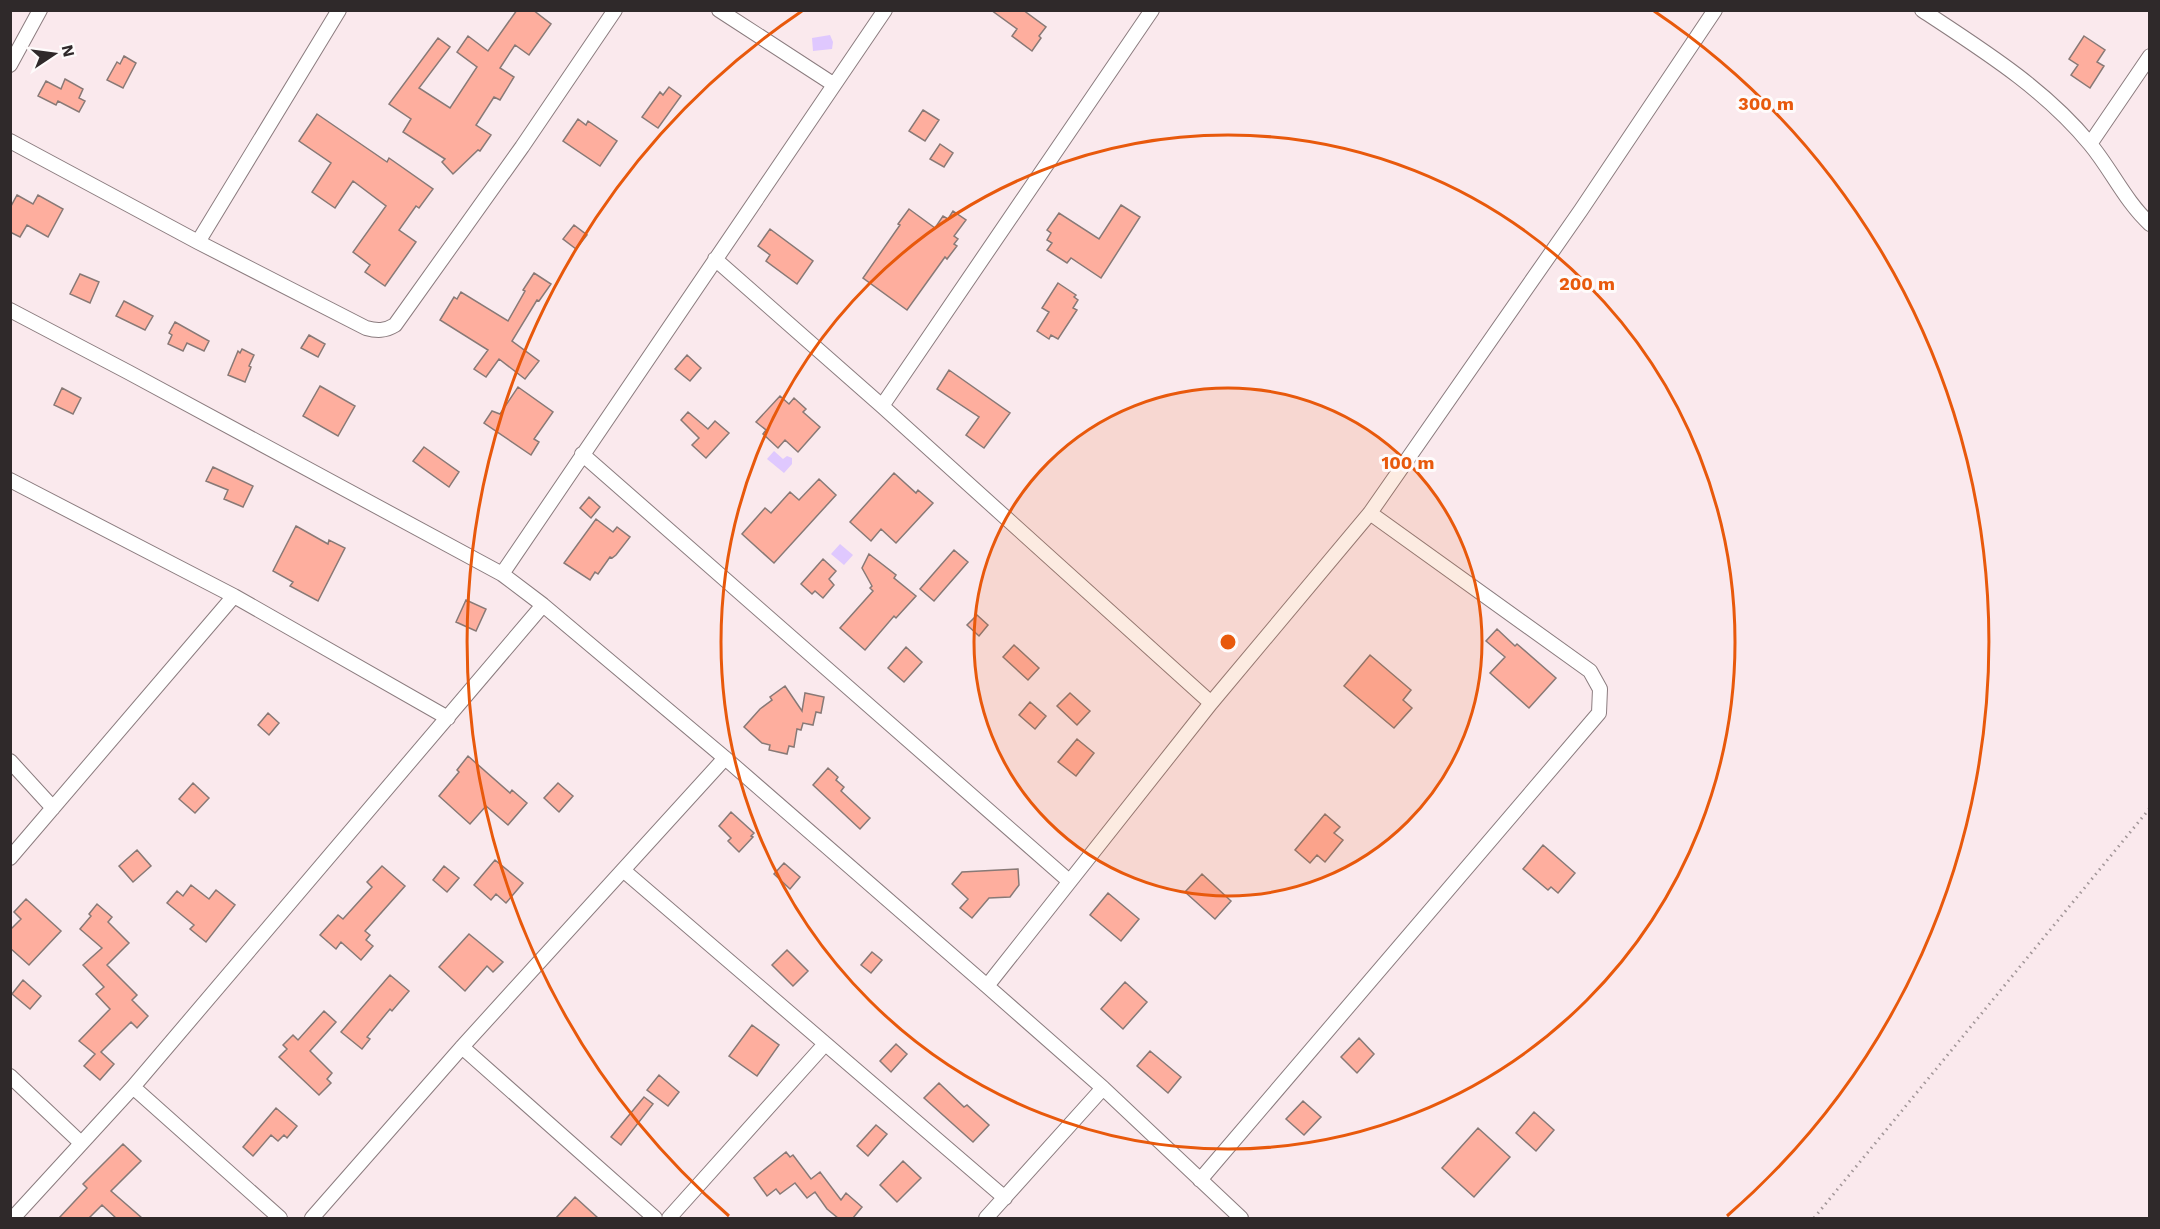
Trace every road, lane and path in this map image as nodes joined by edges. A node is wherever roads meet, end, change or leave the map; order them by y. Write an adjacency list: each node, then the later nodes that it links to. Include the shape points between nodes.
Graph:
1 (40, 10): 10 (street)
2 (615, 10): 15 (street, via 457,239 390,328 366,328)
3 (719, 10): 11 (street)
4 (885, 10): 11 (street)
5 (1152, 10): 18 (street)
6 (1716, 10): 21 (street)
7 (1922, 10): 13 (street, via 2051,103)
8 (333, 12): 15 (street)
9 (2150, 56): 13 (street)
10 (10, 65)
11 (833, 84): 16 (street)
12 (10, 141): 15 (street)
13 (2090, 144): 14 (street)
14 (2150, 224)
15 (198, 242)
16 (715, 259): 18 (street); 19 (street)
17 (10, 310): 22 (street)
18 (882, 406): 25 (street)
19 (582, 454): 22 (street); 33 (street)
20 (10, 480): 23 (street)
21 (1370, 513): 25 (street); 41 (street, via 1590,671 1600,688 1599,713)
22 (502, 574): 24 (street)
23 (234, 596): 26 (street); 30 (street)
24 (543, 605): 26 (street); 27 (street)
25 (1211, 703): 33 (street)
26 (448, 718): 38 (street)
27 (725, 758): 32 (street); 34 (street)
28 (10, 761): 30 (street)
29 (2150, 807): 50 (path)
30 (53, 808): 31 (street)
31 (10, 858)
32 (622, 870): 35 (street); 36 (street)
33 (1069, 881): 34 (street)
34 (987, 986): 39 (street)
35 (825, 1044): 42 (street); 47 (street)
36 (462, 1047): 45 (street); 46 (street)
37 (10, 1076): 40 (street)
38 (132, 1087): 40 (street); 44 (street)
39 (1103, 1088): 41 (street); 42 (street)
40 (81, 1143): 43 (street)
41 (1200, 1180): 49 (street)
42 (1005, 1198): 48 (street)
43 (13, 1218)
44 (280, 1218)
45 (312, 1218)
46 (655, 1218)
47 (669, 1218)
48 (986, 1218)
49 (1241, 1218)
50 (1814, 1218)

